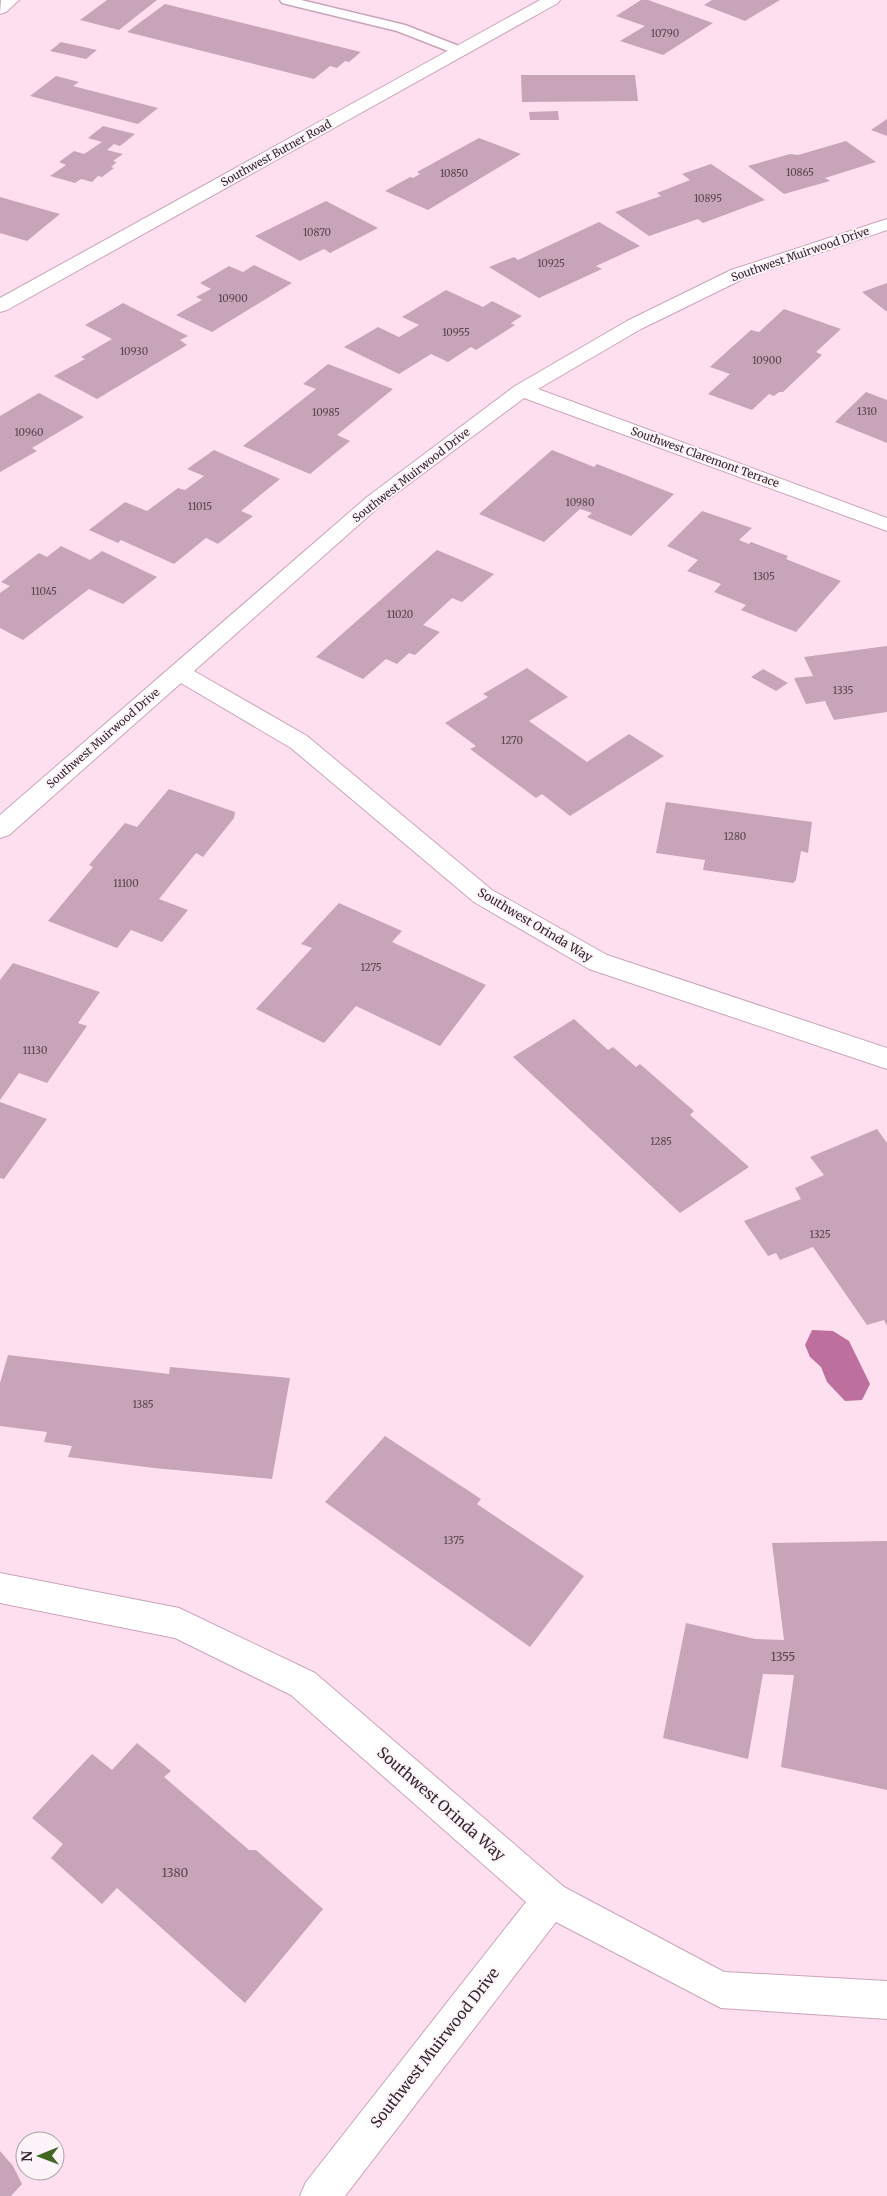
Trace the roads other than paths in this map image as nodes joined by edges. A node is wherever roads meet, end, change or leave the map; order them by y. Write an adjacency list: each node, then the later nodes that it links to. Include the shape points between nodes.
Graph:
1 (11, 0): 4 (main road)
2 (286, 0): 5 (lane, via 401,28)
3 (552, 0): 5 (main road, Southwest Butner Road)
4 (0, 9)
5 (460, 51): 7 (main road, Southwest Butner Road)
6 (887, 224): 8 (main road, Southwest Muirwood Drive, via 738,274 634,325)
7 (0, 306)
8 (522, 390): 9 (main road, Southwest Claremont Terrace); 10 (main road, Southwest Muirwood Drive, via 374,501)
9 (887, 524)
10 (179, 672): 11 (main road, Southwest Muirwood Drive); 12 (main road, Southwest Orinda Way, via 299,742 483,896 598,962)
11 (0, 829)
12 (887, 1059)
13 (0, 1588): 14 (main road, Southwest Orinda Way, via 179,1623 303,1684)
14 (551, 1900): 15 (main road, Southwest Orinda Way, via 721,1990); 16 (main road, Southwest Muirwood Drive)
15 (887, 2000)
16 (320, 2196)

